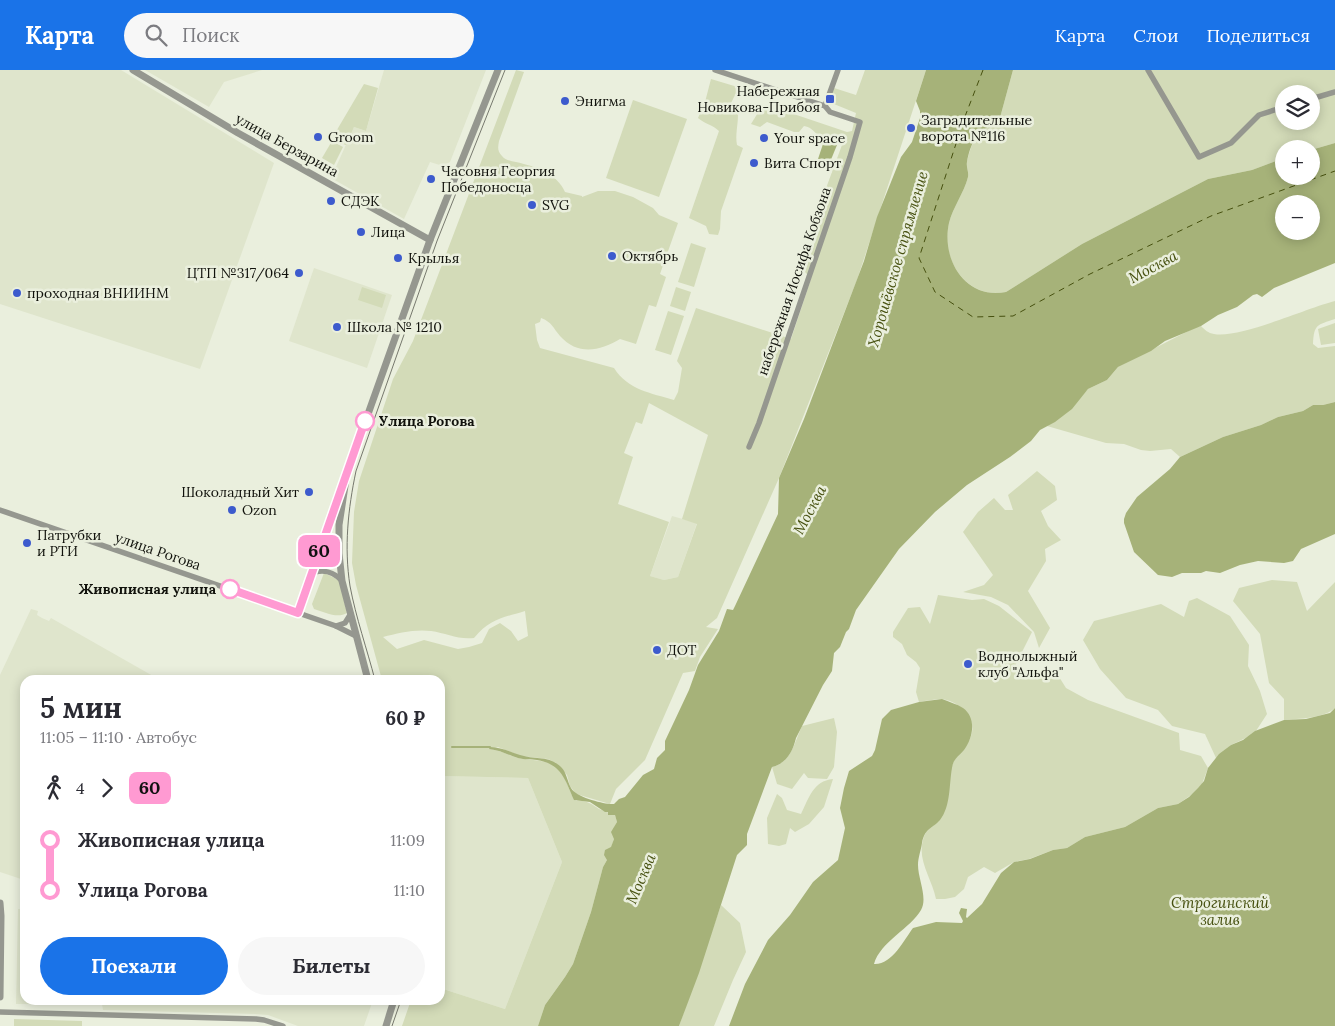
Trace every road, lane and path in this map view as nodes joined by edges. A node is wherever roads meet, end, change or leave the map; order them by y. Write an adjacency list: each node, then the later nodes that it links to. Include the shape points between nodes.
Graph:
1 (133, 70): 10 (street, улица Берзарина, via 238,133)
2 (498, 70): 10 (street)
3 (715, 70): 8 (street)
4 (838, 70): 8 (street)
5 (1148, 70): 9 (street, via 1199,157 1231,143 1259,115)
6 (1335, 92): 7 (street)
7 (1320, 96)
8 (825, 106): 11 (street, набережная Иосифа Кобзона, via 830,112 860,122)
9 (1275, 110)
10 (430, 240): 12 (street)
11 (749, 447)
12 (348, 469): 14 (street); 15 (street, via 339,525)
13 (0, 510): 16 (street, улица Рогова)
14 (312, 573): 15 (street, via 324,571); 16 (street)
15 (342, 581): 17 (street)
16 (298, 613): 18 (street, улица Рогова)
17 (350, 615): 18 (street, via 345,623); 19 (street)
18 (336, 626): 19 (street, улица Рогова)
19 (356, 636): 20 (street)
20 (367, 675)
21 (0, 903): 22 (street)
22 (0, 997)
23 (392, 1005): 26 (street)
24 (0, 1012): 25 (street, via 256,1019)
25 (283, 1026)
26 (386, 1026)

